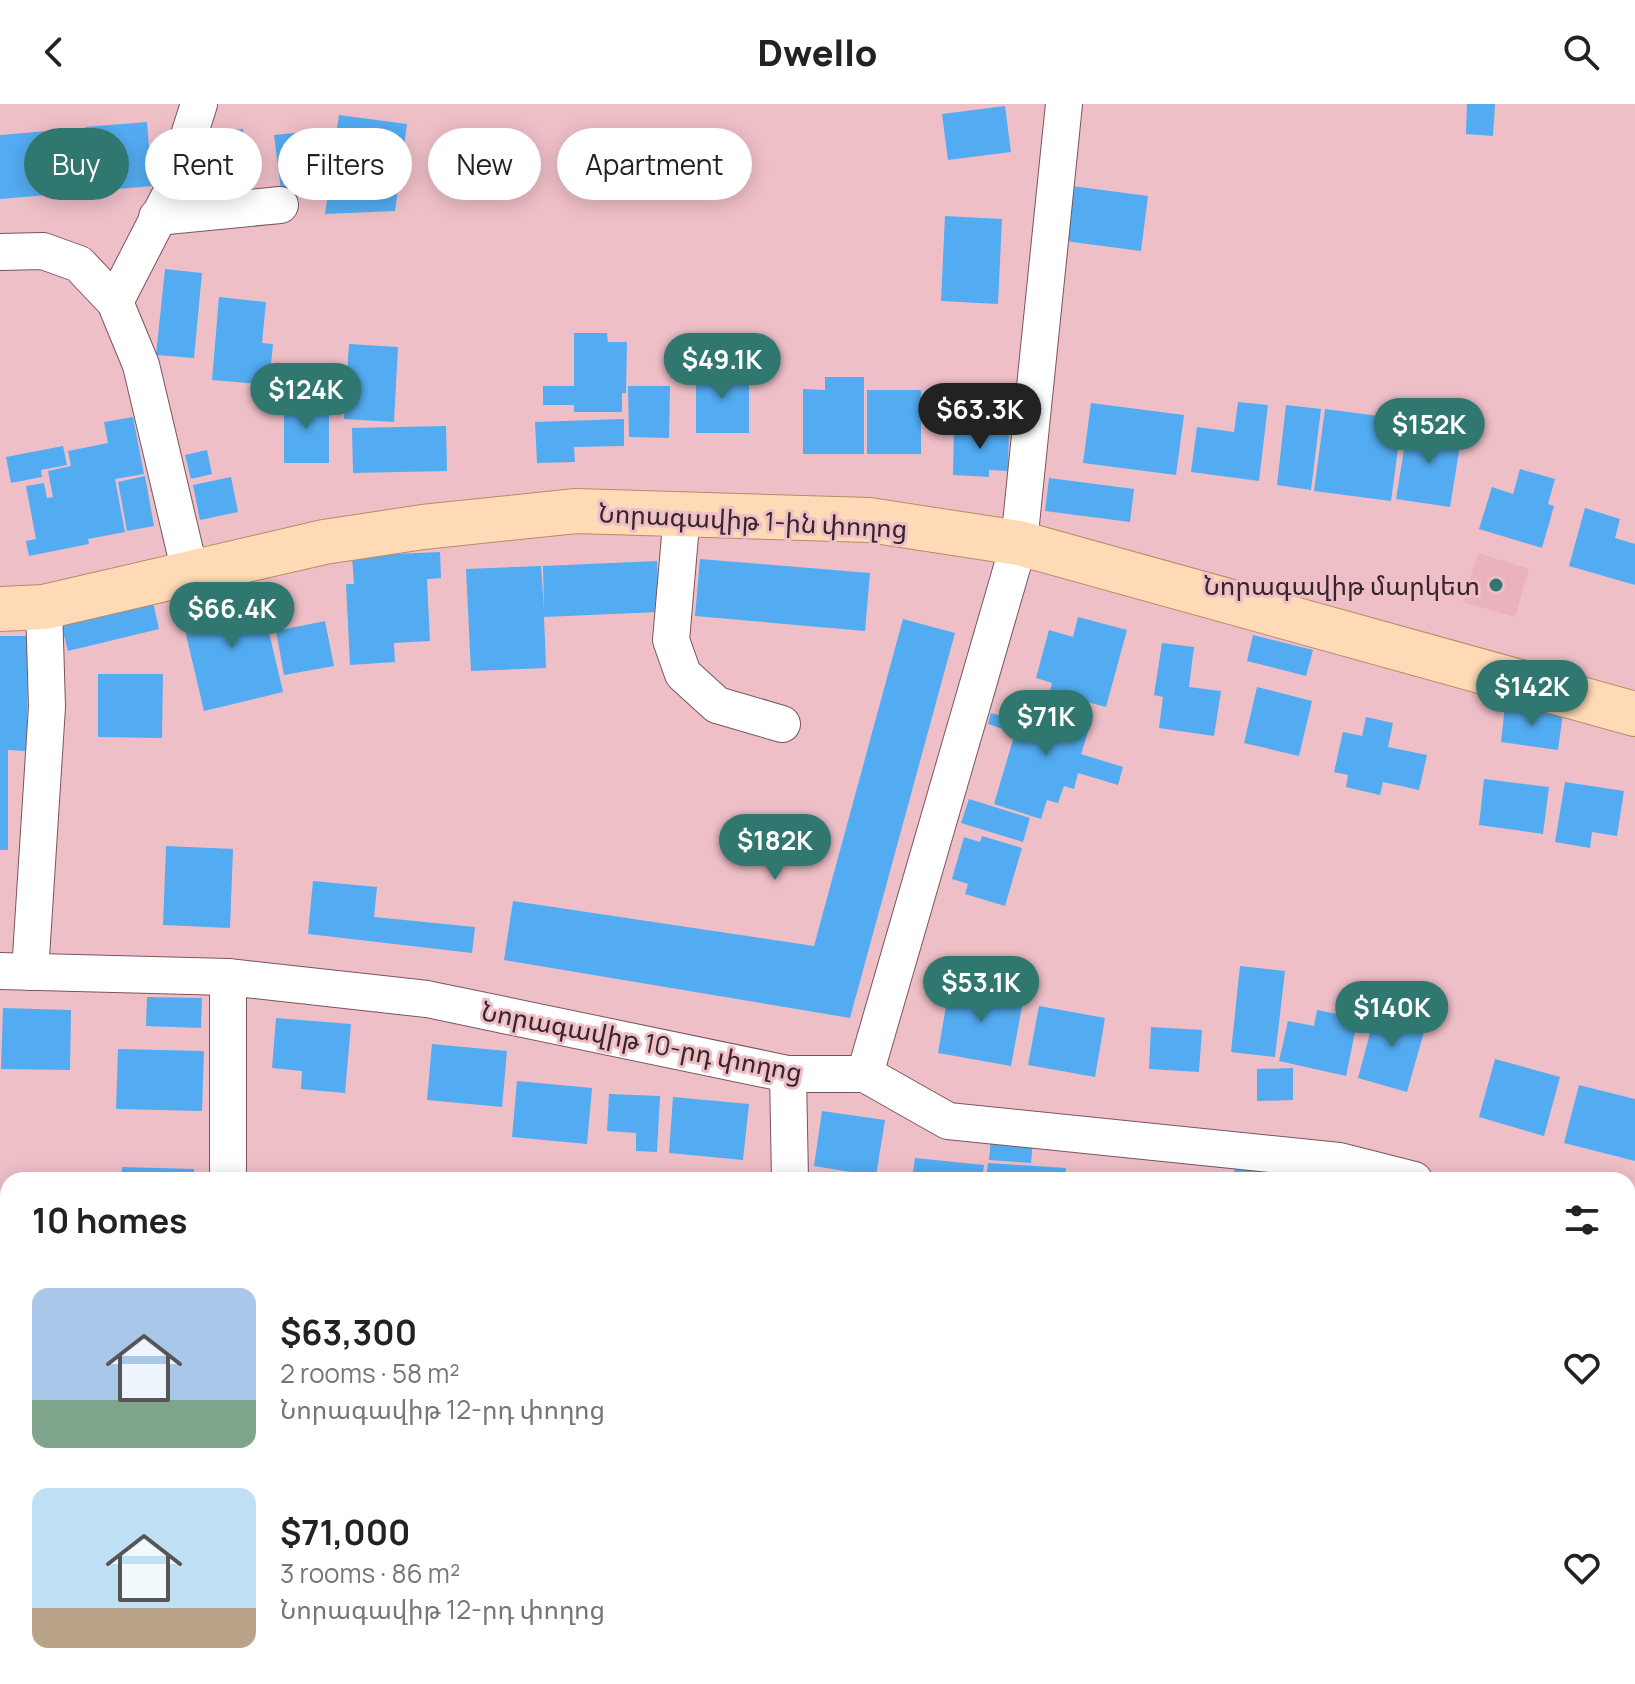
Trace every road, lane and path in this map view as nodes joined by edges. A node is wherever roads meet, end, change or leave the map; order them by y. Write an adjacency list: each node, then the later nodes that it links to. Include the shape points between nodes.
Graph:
1 (199, 104): 4 (street, via 170,195)
2 (1064, 104): 8 (street)
3 (280, 205): 4 (street)
4 (157, 217): 6 (street)
5 (0, 252): 6 (street, via 43,251 79,264)
6 (115, 302): 9 (street, via 141,365)
7 (682, 513): 8 (main road, Նորագավիթ 1-ին փողոց, via 869,520); 9 (main road, Նորագավիթ 1-ին փողոց, via 576,511 423,527 324,542); 13 (street, via 671,640 683,674 717,705)
8 (1019, 543): 12 (main road, Նորագավիթ 1-ին փողոց); 17 (street)
9 (190, 572): 10 (main road, Նորագավիթ 1-ին փողոց)
10 (44, 607): 11 (main road, Նորագավիթ 1-ին փողոց); 14 (street, via 47,707)
11 (0, 609)
12 (1635, 714)
13 (782, 724)
14 (15, 972): 15 (street, Նորագավիթ 10-րդ փողոց)
15 (228, 977): 16 (street, Նորագավիթ 10-րդ փողոց, via 427,999); 18 (street)
16 (788, 1074): 17 (street, Նորագավիթ 10-րդ փողոց); 19 (street)
17 (865, 1074): 20 (street, Նորագավիթ 10-րդ փողոց, via 948,1121 1339,1161)
18 (228, 1172)
19 (790, 1172)
20 (1382, 1172)

